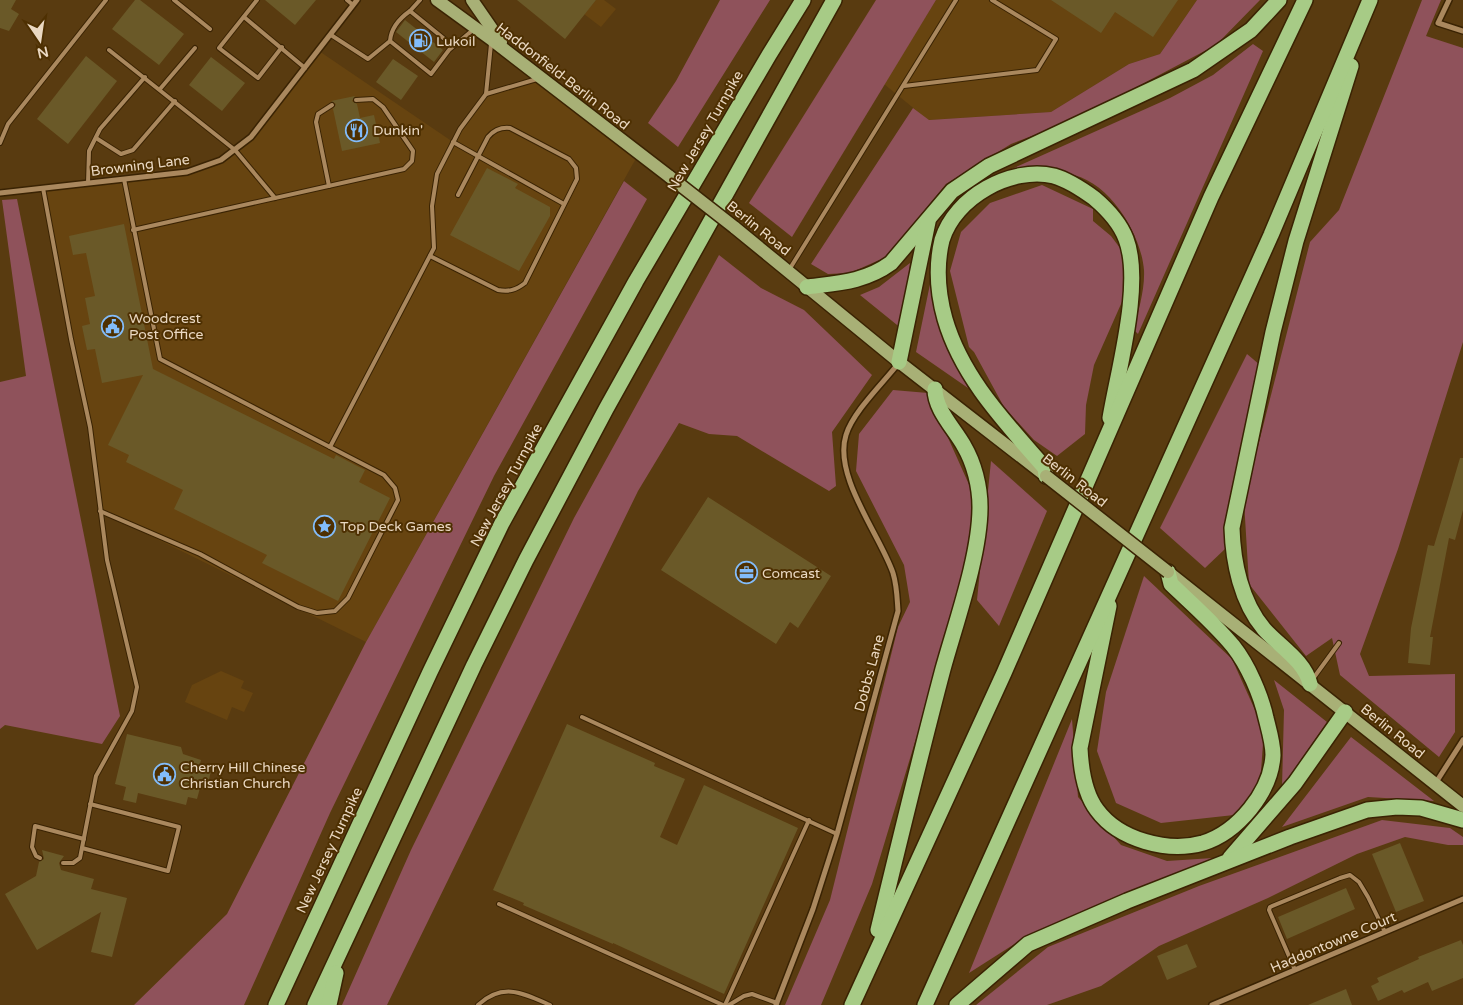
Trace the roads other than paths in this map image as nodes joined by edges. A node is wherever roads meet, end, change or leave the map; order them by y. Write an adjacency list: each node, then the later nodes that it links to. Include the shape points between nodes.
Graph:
1 (106, 0): 42 (lane, via 8,124)
2 (174, 0): 21 (lane)
3 (257, 0): 19 (lane)
4 (347, 0): 17 (lane)
5 (357, 0): 17 (street, Browning Lane)
6 (420, 0): 18 (lane)
7 (437, 0): 20 (main road, Haddonfield-Berlin Road)
8 (472, 0): 30 (main road)
9 (803, 0): 90 (highway, New Jersey Turnpike, via 636,281 502,523)
10 (834, 0): 86 (highway, via 526,560)
11 (956, 0): 34 (lane)
12 (992, 0): 34 (lane, via 1056,39 1037,70)
13 (1280, 0): 54 (highway, via 1251,30 1193,70 988,166 952,191)
14 (1305, 0): 61 (highway, via 1211,197)
15 (1371, 0): 66 (highway, via 1271,234); 68 (highway, via 1296,241 1273,332 1232,528 1233,551 1248,602 1263,627 1308,672)
16 (1449, 0): 22 (street, via 1438,23)
17 (353, 5): 23 (street, Browning Lane)
18 (410, 11): 25 (lane, via 390,33); 26 (lane)
19 (244, 17): 27 (lane); 27 (lane, via 219,48 258,78)
20 (475, 28): 24 (main road, Haddonfield-Berlin Road); 26 (lane)
21 (210, 29)
22 (1463, 31)
23 (331, 35): 25 (lane, via 368,59); 31 (street, Browning Lane)
24 (492, 40): 30 (main road, Haddonfield-Berlin Road); 36 (lane)
25 (390, 41): 26 (lane, via 431,74)
26 (453, 46)
27 (282, 47): 31 (lane)
28 (195, 48): 35 (lane)
29 (109, 50): 32 (lane)
30 (509, 52): 33 (main road, Haddonfield-Berlin Road)
31 (305, 68): 43 (street, Browning Lane, via 250,137)
32 (145, 77): 35 (lane); 40 (lane)
33 (541, 78): 36 (lane); 45 (main road, Haddonfield-Berlin Road)
34 (904, 86): 57 (lane)
35 (160, 89): 38 (lane)
36 (486, 94): 41 (lane)
37 (356, 100): 48 (lane, via 373,99 383,107 413,151 412,161 404,169)
38 (175, 101): 40 (lane, via 133,150 121,154); 43 (lane)
39 (332, 105): 48 (lane, via 318,114 316,122)
40 (96, 138): 47 (lane, via 89,151)
41 (453, 142): 44 (lane); 56 (lane, via 437,174 432,206 434,248)
42 (0, 143)
43 (235, 150): 46 (street, Browning Lane, via 221,160 187,172); 52 (lane)
44 (478, 156): 51 (lane); 53 (lane); 53 (lane, via 492,133 508,127 569,159 576,168 577,178)
45 (670, 177): 57 (main road, Berlin Road, bridge)
46 (124, 179): 47 (street, Browning Lane); 55 (lane)
47 (88, 183): 49 (street, Browning Lane)
48 (329, 186): 52 (lane)
49 (43, 188): 50 (street, Browning Lane); 64 (lane, via 70,339 90,427)
50 (0, 193)
51 (458, 195)
52 (275, 198): 55 (lane)
53 (564, 204): 56 (lane, via 524,283 512,291 498,290)
54 (928, 218): 58 (highway, via 891,263 879,272 851,282); 59 (highway)
55 (133, 230): 62 (lane, via 160,359)
56 (430, 256): 62 (lane)
57 (788, 272): 58 (main road, Berlin Road)
58 (807, 287): 59 (main road, Berlin Road)
59 (899, 362): 60 (main road, Berlin Road); 77 (street, Dobbs Lane, via 851,423 844,448 854,490 892,572 898,610)
60 (935, 390): 63 (main road, Berlin Road); 87 (highway, via 935,400 974,470 980,506 979,522 970,569)
61 (1106, 443): 63 (highway, via 1133,288 1126,239 1114,218 1082,189 1055,176 1008,179 979,193 952,220 943,240 939,290 945,320 961,359 986,399 1045,468); 87 (highway)
62 (330, 447): 64 (lane, via 384,475 395,488 398,500 348,598 335,610 317,614 298,608 200,554)
63 (1046, 476): 65 (main road, Berlin Road, bridge)
64 (100, 511): 73 (lane, via 107,560 137,687 132,711 96,776)
65 (1168, 572): 66 (highway, via 1172,584 1234,646 1262,697 1273,756 1260,795 1245,815 1205,842 1182,847 1152,844 1110,823 1088,794 1081,768 1084,720); 68 (main road, Berlin Road)
66 (1115, 578): 97 (highway)
67 (1339, 643): 68 (lane)
68 (1310, 684): 69 (main road, Berlin Road)
69 (1345, 712): 72 (main road, Berlin Road); 81 (highway, via 1294,783)
70 (582, 716): 75 (lane)
71 (1463, 740): 72 (street)
72 (1435, 784): 74 (main road, Berlin Road)
73 (90, 804): 78 (lane); 79 (lane, via 179,827 168,871)
74 (1463, 806)
75 (809, 820): 77 (lane); 95 (lane)
76 (1463, 820): 81 (highway, via 1421,808 1367,810)
77 (838, 834): 89 (street, Dobbs Lane)
78 (84, 840): 79 (lane); 80 (lane, via 35,826 32,847)
79 (82, 848): 82 (lane, via 80,858 73,863)
80 (40, 858)
81 (1228, 861): 98 (highway, via 1028,944)
82 (63, 863)
83 (1463, 899): 85 (street, Haddontowne Court)
84 (499, 904): 95 (lane)
85 (1384, 932): 88 (street, Haddontowne Court); 88 (lane, via 1359,882 1350,875 1270,907)
86 (339, 954): 91 (highway); 92 (highway)
87 (870, 964): 96 (highway)
88 (1295, 970): 99 (street, Haddontowne Court)
89 (776, 1004): 95 (lane, via 752,994)
90 (276, 1005)
91 (315, 1005)
92 (329, 1005)
93 (478, 1005): 94 (lane, via 492,994 510,991)
94 (550, 1005)
95 (726, 1005)
96 (852, 1005)
97 (925, 1005)
98 (957, 1005)
99 (1212, 1005)

